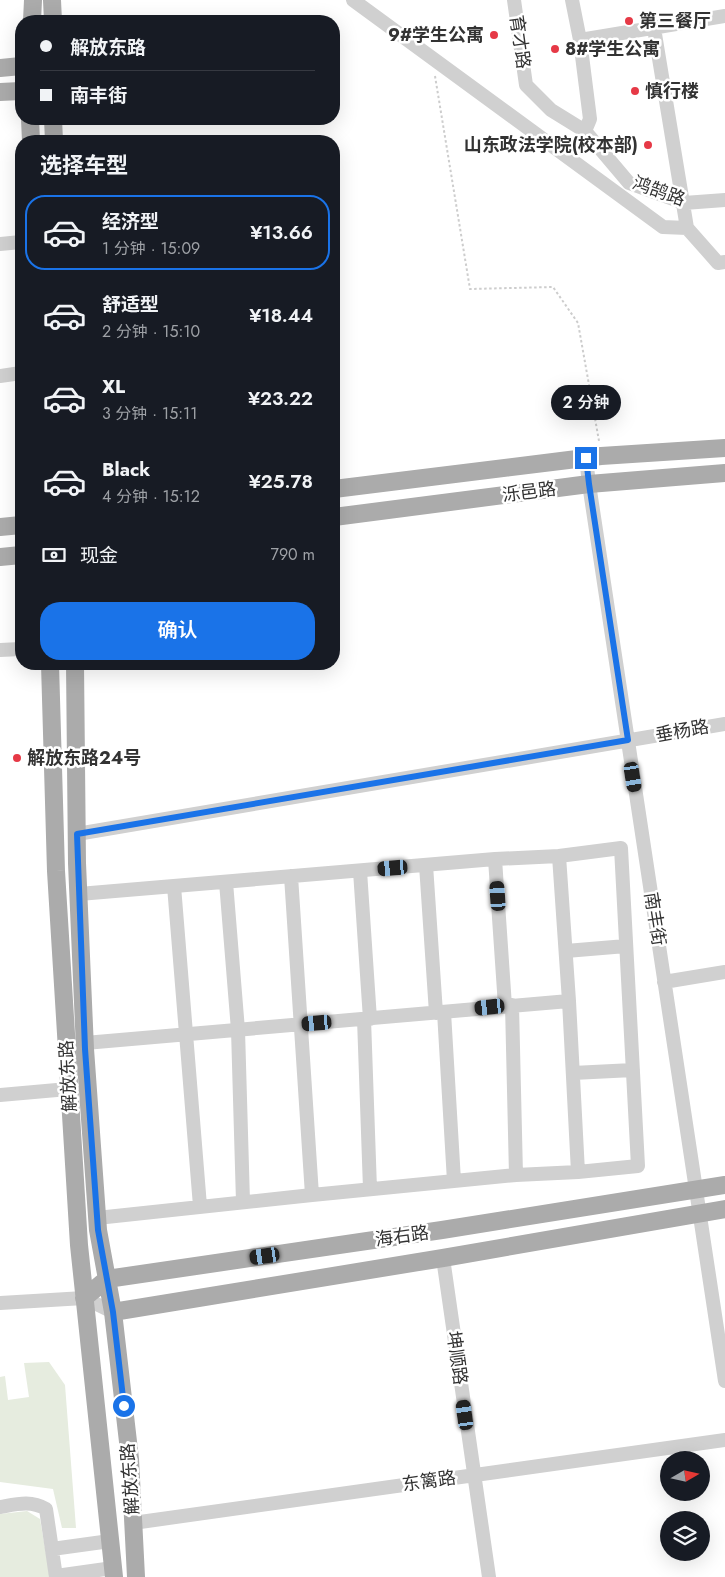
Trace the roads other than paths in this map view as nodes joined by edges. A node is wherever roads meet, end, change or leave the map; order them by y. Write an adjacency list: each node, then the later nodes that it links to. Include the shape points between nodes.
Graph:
1 (34, 0): 6 (main road)
2 (52, 0): 7 (main road)
3 (514, 0): 15 (street, 育才路, via 526,85 551,110)
4 (572, 0): 10 (street)
5 (359, 4): 18 (street, via 663,227)
6 (33, 15)
7 (52, 15)
8 (725, 16): 9 (street)
9 (654, 28): 10 (street); 17 (street)
10 (580, 40): 15 (street, via 590,119)
11 (15, 67): 12 (main road)
12 (0, 68)
13 (15, 91): 14 (main road)
14 (0, 92)
15 (585, 131): 17 (street, 鸿鹄路, via 629,183)
16 (725, 200): 17 (street, 鸿鹄路)
17 (684, 204): 18 (street)
18 (687, 228): 21 (street, via 718,263)
19 (15, 243): 20 (street)
20 (0, 244)
21 (725, 262)
22 (15, 374): 23 (street)
23 (0, 376)
24 (725, 448): 25 (main road, 泺邑路)
25 (594, 457): 27 (street, 南丰街); 28 (main road, 泺邑路)
26 (725, 473): 27 (main road, 泺邑路)
27 (589, 484): 29 (main road, 泺邑路); 39 (street, 南丰街)
28 (340, 488)
29 (340, 516)
30 (15, 526): 31 (main road)
31 (0, 527)
32 (15, 556): 33 (main road)
33 (0, 557)
34 (15, 649): 35 (street)
35 (0, 650)
36 (50, 670): 63 (main road, 解放东路, via 56,871)
37 (75, 670): 40 (main road, 解放东路)
38 (725, 724): 39 (street, 垂杨路)
39 (628, 740): 40 (street, 垂杨路); 52 (street, 南丰街)
40 (77, 834): 48 (main road, 解放东路)
41 (559, 856): 42 (street); 49 (street, via 621,848); 50 (street)
42 (495, 859): 43 (street); 54 (street)
43 (426, 865): 44 (street); 55 (street)
44 (360, 870): 45 (street); 56 (street)
45 (291, 876): 46 (street); 57 (street)
46 (226, 882): 47 (street); 58 (street)
47 (174, 886): 48 (street); 59 (street)
48 (79, 894): 60 (main road, 解放东路)
49 (626, 946): 50 (street); 61 (street)
50 (566, 951): 53 (street)
51 (725, 972): 52 (street)
52 (664, 982): 69 (street, 南丰街)
53 (569, 1001): 54 (street); 62 (street)
54 (509, 1005): 55 (street); 66 (street)
55 (440, 1012): 56 (street); 67 (street)
56 (367, 1019): 57 (street); 70 (street)
57 (301, 1025): 58 (street); 71 (street)
58 (238, 1030): 59 (street); 72 (street)
59 (186, 1034): 60 (street); 73 (street)
60 (84, 1043): 76 (main road, 解放东路)
61 (633, 1070): 62 (street); 65 (street, via 638,1166)
62 (572, 1073): 65 (street)
63 (68, 1089): 64 (street); 79 (main road, 解放东路)
64 (0, 1095)
65 (578, 1172): 66 (street)
66 (516, 1176): 67 (street)
67 (454, 1182): 70 (street)
68 (725, 1185): 69 (main road, 海右路)
69 (696, 1189): 75 (street, 南丰街); 78 (main road, 海右路)
70 (370, 1190): 71 (street)
71 (312, 1195): 72 (street)
72 (243, 1202): 73 (street)
73 (200, 1206): 76 (street)
74 (725, 1209): 75 (main road, 海右路)
75 (700, 1213): 77 (main road, 海右路); 82 (street, 南丰街)
76 (97, 1218): 78 (main road, 解放东路)
77 (443, 1258): 81 (main road, 海右路); 84 (street, 坤顺路)
78 (107, 1279): 79 (main road); 81 (main road, 解放东路)
79 (84, 1298): 80 (street); 81 (street); 87 (main road, 解放东路)
80 (0, 1304)
81 (113, 1312): 86 (main road, 解放东路, via 130,1459)
82 (725, 1381)
83 (725, 1440): 84 (street, 东篱路)
84 (474, 1474): 86 (street, 东篱路); 92 (street, 坤顺路)
85 (0, 1506): 88 (street, via 28,1502 46,1509)
86 (133, 1523): 91 (main road, 解放东路)
87 (110, 1541): 88 (street); 89 (main road, 解放东路)
88 (52, 1549): 90 (street)
89 (113, 1572): 90 (street)
90 (56, 1577)
91 (136, 1577)
92 (489, 1577)

